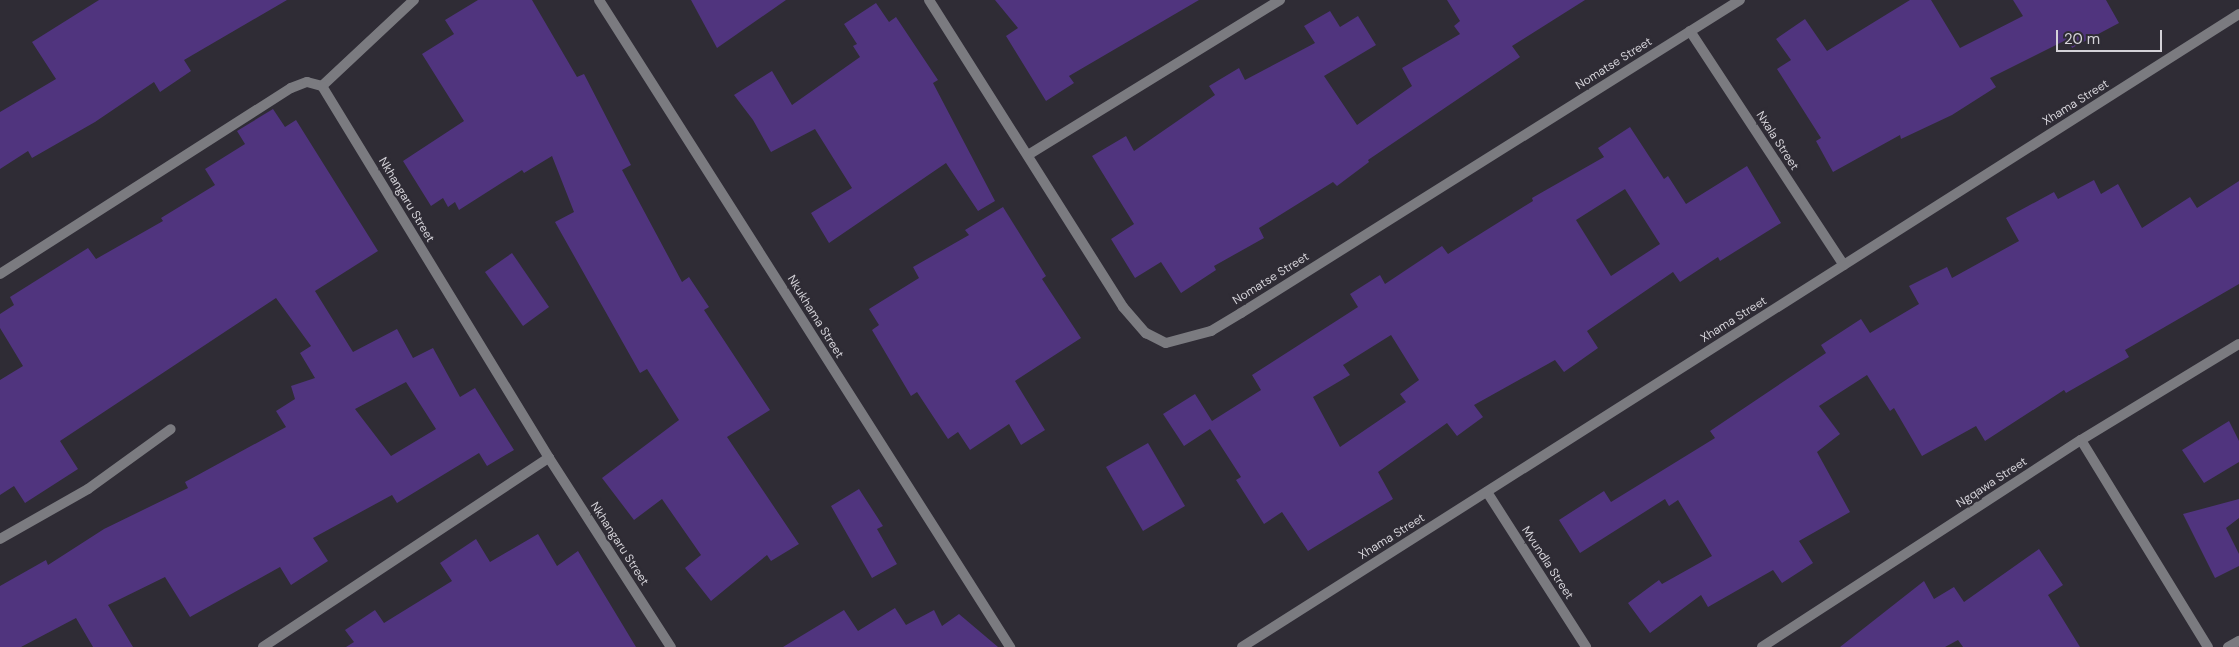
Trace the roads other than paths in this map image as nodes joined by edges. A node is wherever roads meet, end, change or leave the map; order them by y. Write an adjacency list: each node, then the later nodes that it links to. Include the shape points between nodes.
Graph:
1 (414, 0): 8 (street)
2 (599, 0): 21 (street, Nkukhama Street)
3 (930, 0): 9 (street, Nomatse Street)
4 (1280, 0): 9 (street)
5 (1740, 0): 7 (street, Nomatse Street)
6 (2239, 14): 10 (street, Xhama Street)
7 (1690, 31): 9 (street, Nomatse Street, via 1211,331 1166,343 1146,332 1129,313); 10 (street, Nxala Street)
8 (322, 86): 11 (street, via 307,82 291,88); 15 (street, Nkhangaru Street)
9 (1028, 155)
10 (1844, 265): 16 (street, Xhama Street)
11 (0, 274)
12 (2239, 344): 14 (street, Ngqawa Street)
13 (171, 429): 17 (street, via 88,489)
14 (2081, 440): 24 (street, Ngqawa Street); 25 (street)
15 (549, 458): 19 (street); 20 (street, Nkhangaru Street)
16 (1487, 492): 22 (street, Xhama Street); 23 (street, Mvundla Street)
17 (0, 539)
18 (2239, 640): 26 (street)
19 (263, 647)
20 (671, 647)
21 (1010, 647)
22 (1242, 647)
23 (1586, 647)
24 (1762, 647)
25 (2208, 647)
26 (2228, 647)

